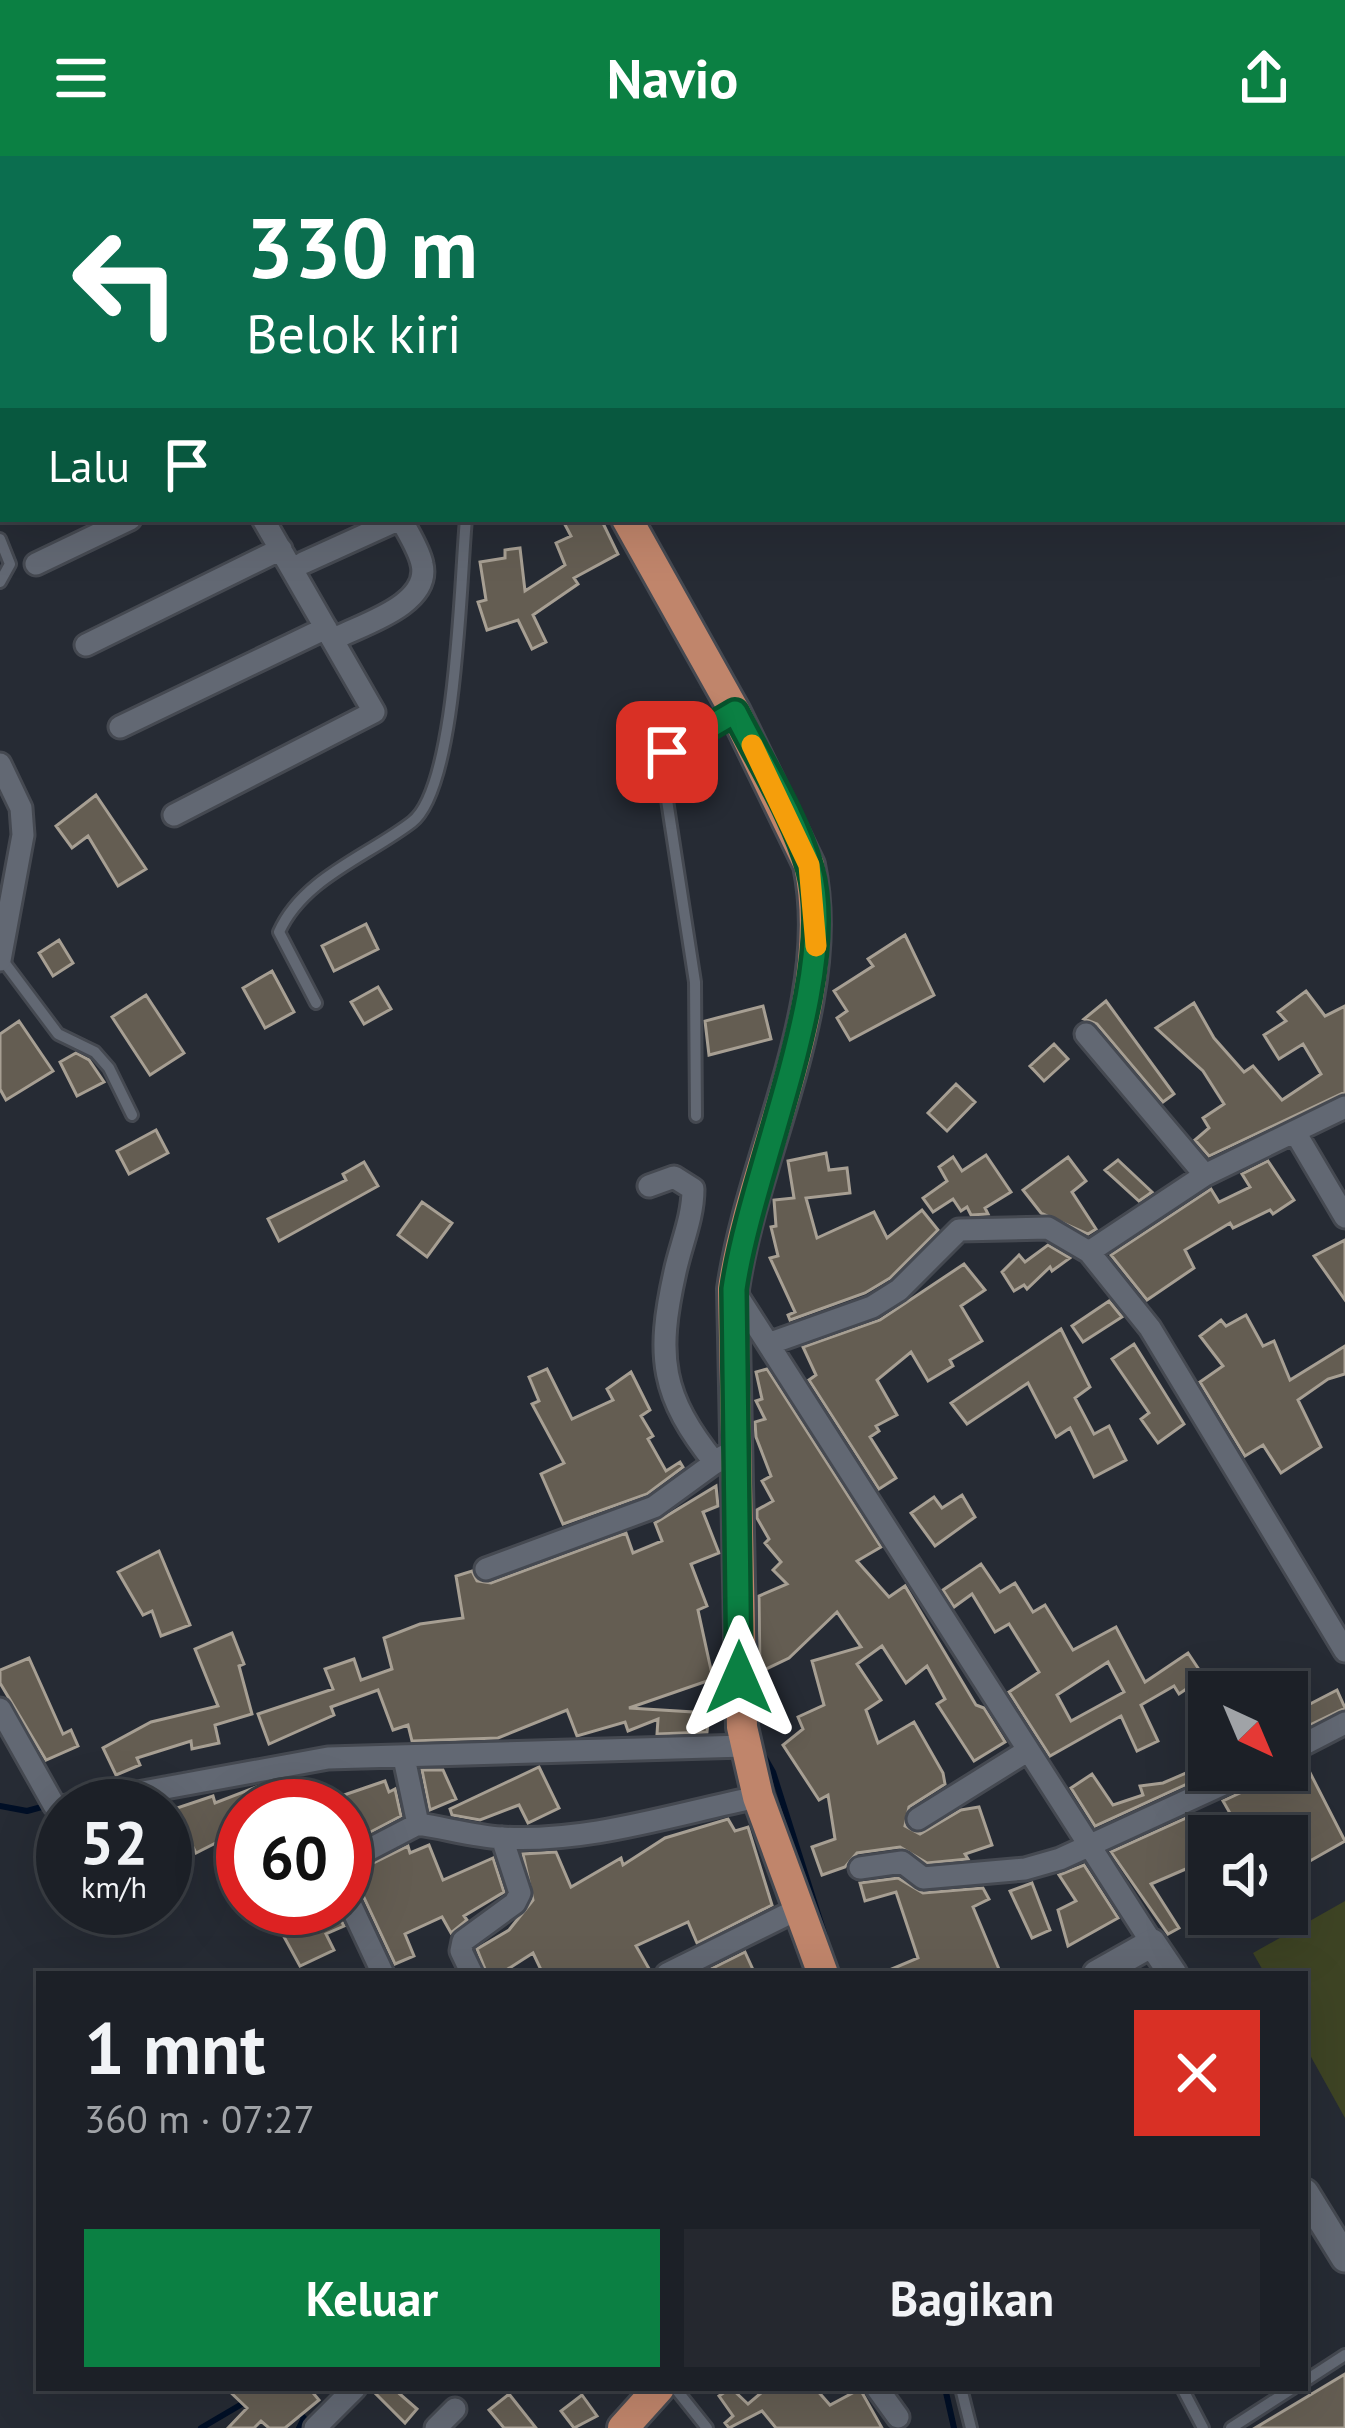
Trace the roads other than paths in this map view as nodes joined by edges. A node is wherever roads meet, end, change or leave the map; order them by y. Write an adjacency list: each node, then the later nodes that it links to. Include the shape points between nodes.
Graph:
1 (124, 522): 10 (street)
2 (265, 522): 8 (street)
3 (394, 522): 9 (street)
4 (402, 522): 12 (street, via 422,564 418,589 396,609)
5 (466, 522): 19 (lane, via 434,793 412,822 350,859 295,907 279,932)
6 (629, 522): 14 (main road)
7 (0, 539): 11 (lane, via 10,564)
8 (280, 549): 12 (street); 13 (street)
9 (303, 563)
10 (36, 564)
11 (0, 582)
12 (333, 632): 15 (street); 17 (street, via 374,712)
13 (86, 645)
14 (735, 712): 23 (lane, via 661,761 695,982); 29 (main road, via 809,865 818,925 802,1020 742,1226)
15 (120, 727)
16 (0, 764): 18 (street, via 21,808 23,835)
17 (174, 814)
18 (1, 959): 22 (lane, via 58,1034 109,1068)
19 (316, 1003)
20 (1086, 1034): 25 (street)
21 (1345, 1107): 24 (street)
22 (132, 1114)
23 (696, 1116)
24 (1295, 1132): 25 (street); 27 (street)
25 (1205, 1175): 28 (street)
26 (649, 1186): 31 (street, via 674,1177 693,1190 674,1275 665,1376 684,1426)
27 (1345, 1217)
28 (1089, 1252): 30 (street, via 1048,1228 959,1230 872,1307); 33 (street, via 1150,1328)
29 (734, 1289): 30 (street); 31 (main road)
30 (771, 1343): 38 (street)
31 (726, 1454): 32 (street, via 654,1507); 37 (main road)
32 (486, 1569)
33 (1345, 1652)
34 (0, 1709): 40 (street)
35 (1345, 1724): 36 (street)
36 (1308, 1742)
37 (745, 1745): 39 (street); 43 (main road)
38 (1027, 1751): 44 (street); 48 (street)
39 (404, 1758): 41 (street, via 305,1761); 45 (street)
40 (39, 1779)
41 (192, 1783)
42 (1209, 1791): 48 (street)
43 (758, 1796): 46 (street, via 616,1830); 50 (main road)
44 (918, 1819)
45 (418, 1824): 46 (street); 47 (street)
46 (502, 1838): 54 (street, via 520,1893 463,1941)
47 (372, 1848)
48 (1088, 1848): 49 (street, via 1025,1869 923,1878 902,1862); 52 (street)
49 (860, 1868)
50 (800, 1908): 55 (street); 56 (main road)
51 (365, 1935): 53 (street)
52 (1152, 1943): 57 (street); 58 (street)
53 (382, 1971)
54 (471, 1971)
55 (673, 1971)
56 (819, 1971)
57 (1102, 1971)
58 (1171, 1971)
59 (1308, 2198): 60 (street)
60 (1345, 2258)
61 (1345, 2355): 62 (lane)
62 (1308, 2378)
63 (352, 2391): 72 (street)
64 (656, 2391): 74 (main road)
65 (677, 2391): 75 (lane)
66 (879, 2391): 71 (street)
67 (962, 2391): 76 (lane)
68 (1184, 2391): 77 (lane)
69 (1288, 2391): 78 (lane)
70 (455, 2409): 73 (street)
71 (898, 2417)
72 (315, 2428)
73 (436, 2428)
74 (623, 2428)
75 (707, 2428)
76 (971, 2428)
77 (1203, 2428)
78 (1231, 2428)

